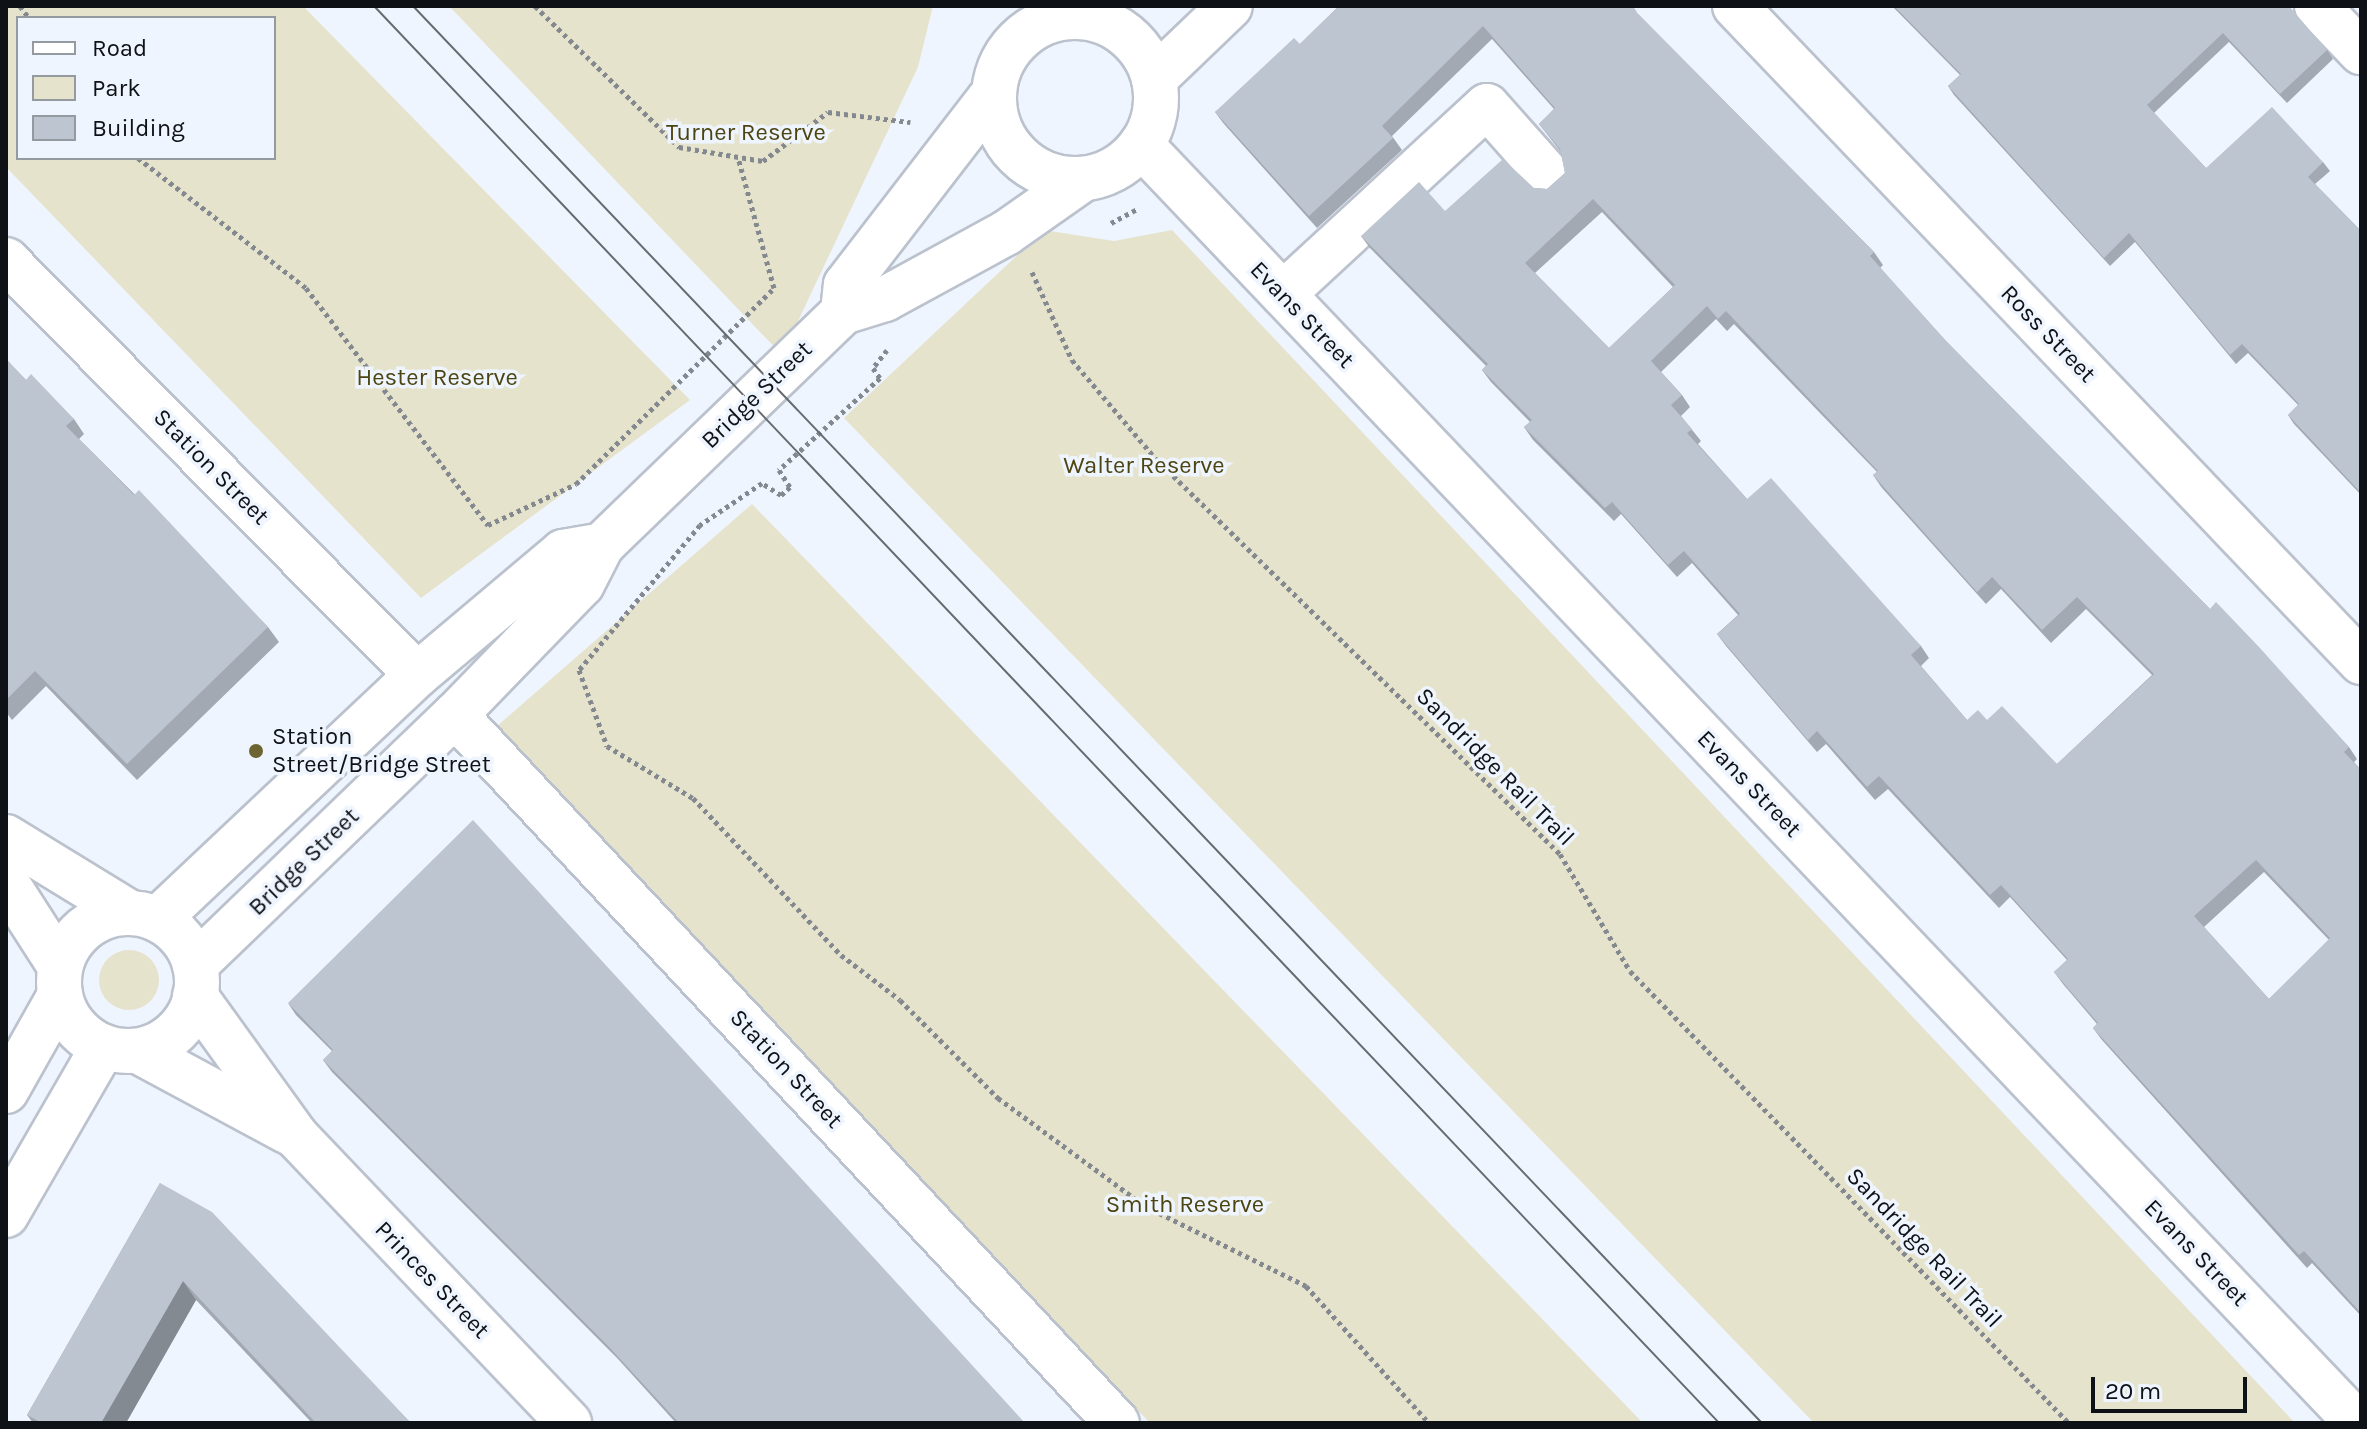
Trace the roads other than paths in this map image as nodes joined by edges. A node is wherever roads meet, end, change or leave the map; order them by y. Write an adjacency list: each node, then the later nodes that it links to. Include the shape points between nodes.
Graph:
1 (1230, 6): 7 (street)
2 (1735, 6): 16 (street, Ross Street)
3 (2317, 6): 6 (street)
4 (1118, 15): 5 (street); 7 (street)
5 (1015, 19): 8 (street)
6 (2361, 52)
7 (1154, 79): 9 (street, via 1155,114)
8 (994, 93): 11 (street, via 996,121 1029,166); 14 (street, Bridge Street, via 846,285)
9 (1141, 145): 11 (street, via 1115,169); 13 (street, Evans Street, via 1177,189)
10 (1550, 177): 13 (street, via 1487,106)
11 (1083, 179): 14 (street, Bridge Street, via 1006,233 885,299)
12 (6, 260): 17 (street, Station Street)
13 (1283, 294): 30 (street, Evans Street)
14 (843, 312): 15 (street, Bridge Street)
15 (602, 545): 17 (street, via 563,552); 18 (street, Bridge Street, via 582,584)
16 (2361, 662)
17 (417, 675): 21 (street)
18 (455, 715): 23 (street, Bridge Street); 29 (street, Station Street)
19 (6, 837): 21 (street)
20 (6, 882): 22 (street)
21 (144, 916): 22 (street, via 86,927); 23 (street)
22 (60, 980): 24 (street, via 82,1035); 25 (street)
23 (195, 980): 24 (street, via 177,1030); 26 (street, Princes Street)
24 (121, 1049): 26 (street, Princes Street); 27 (street)
25 (6, 1091)
26 (296, 1136): 28 (street, Princes Street)
27 (6, 1215)
28 (569, 1423)
29 (1117, 1423)
30 (2357, 1423)

